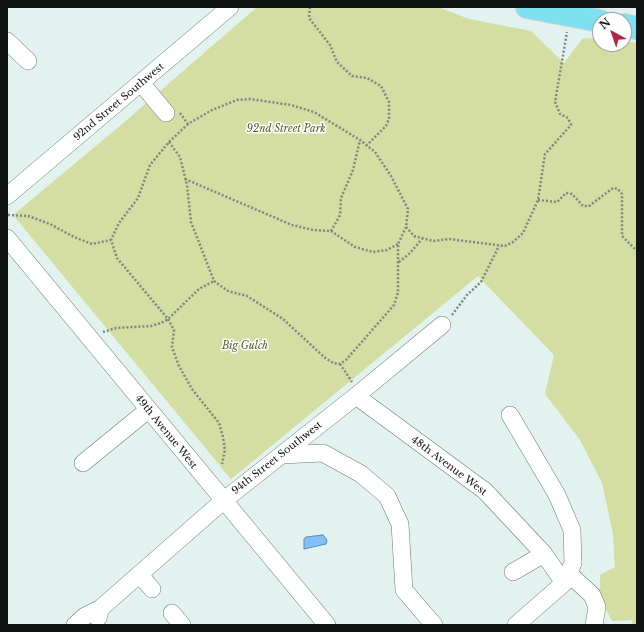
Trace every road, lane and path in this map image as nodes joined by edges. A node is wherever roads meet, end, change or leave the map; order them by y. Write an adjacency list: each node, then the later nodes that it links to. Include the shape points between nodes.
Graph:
1 (230, 7): 8 (street, 92nd Street Southwest)
2 (310, 7): 13 (path, via 309,18 330,45 337,62 352,76 367,78 381,86 389,102 389,119 386,126)
3 (527, 7): 4 (main road)
4 (592, 19)
5 (567, 32): 16 (path, via 554,102 560,114 568,118 571,125 545,154)
6 (7, 42): 7 (street)
7 (28, 61)
8 (141, 83): 9 (street); 15 (street, 92nd Street Southwest)
9 (173, 112): 10 (path)
10 (188, 124): 11 (path, via 212,110 237,100 258,100 314,112); 12 (path)
11 (360, 140): 13 (path); 19 (path, via 353,170 341,198 340,215)
12 (169, 142): 14 (path, via 180,157); 22 (path, via 150,165 138,198 119,223)
13 (367, 145): 18 (path, via 375,152 391,176 408,209)
14 (185, 179): 19 (path, via 292,225); 27 (path, via 192,222)
15 (7, 196)
16 (538, 200): 24 (path, via 523,233 513,242); 25 (path, via 557,202 566,193 572,194 583,206 589,206 613,188 618,189 622,194 622,236)
17 (8, 215): 22 (path, via 28,216 92,244)
18 (406, 227): 21 (path, via 414,236); 23 (path)
19 (332, 231): 23 (path, via 355,247 373,252 387,250)
20 (7, 238): 33 (street, 49th Avenue West)
21 (422, 239): 24 (path); 26 (path)
22 (111, 240): 28 (path, via 117,258)
23 (398, 244): 26 (path)
24 (499, 246): 29 (path, via 481,282)
25 (637, 251)
26 (398, 263): 31 (path, via 398,292 394,305 353,354)
27 (214, 281): 28 (path, via 199,289); 31 (path, via 228,291 246,296 283,319 324,358)
28 (168, 319): 30 (path, via 151,326 116,328); 37 (path, via 174,330 172,347 178,366 192,389 219,423 225,450)
29 (442, 325): 32 (street, 94th Street Southwest)
30 (101, 332)
31 (340, 364): 32 (path, via 355,386)
32 (356, 396): 35 (street, 94th Street Southwest); 39 (street, 48th Avenue West, via 485,491)
33 (148, 410): 36 (street); 38 (street, 49th Avenue West)
34 (510, 415): 42 (street, via 556,495 572,530 573,563)
35 (282, 456): 38 (street, 94th Street Southwest); 46 (street, via 323,453 361,474 387,496 400,524 404,590)
36 (83, 463)
37 (222, 464)
38 (223, 501): 41 (street, 94th Street Southwest); 45 (street, 49th Avenue West)
39 (544, 554): 40 (street); 42 (street, 48th Avenue West)
40 (513, 572)
41 (140, 575): 43 (street); 44 (street, 94th Street Southwest, via 116,595 100,613 85,616)
42 (566, 578): 47 (street); 48 (street, via 592,596 596,607)
43 (152, 589)
44 (75, 625)
45 (327, 625)
46 (434, 625)
47 (516, 625)
48 (594, 625)

